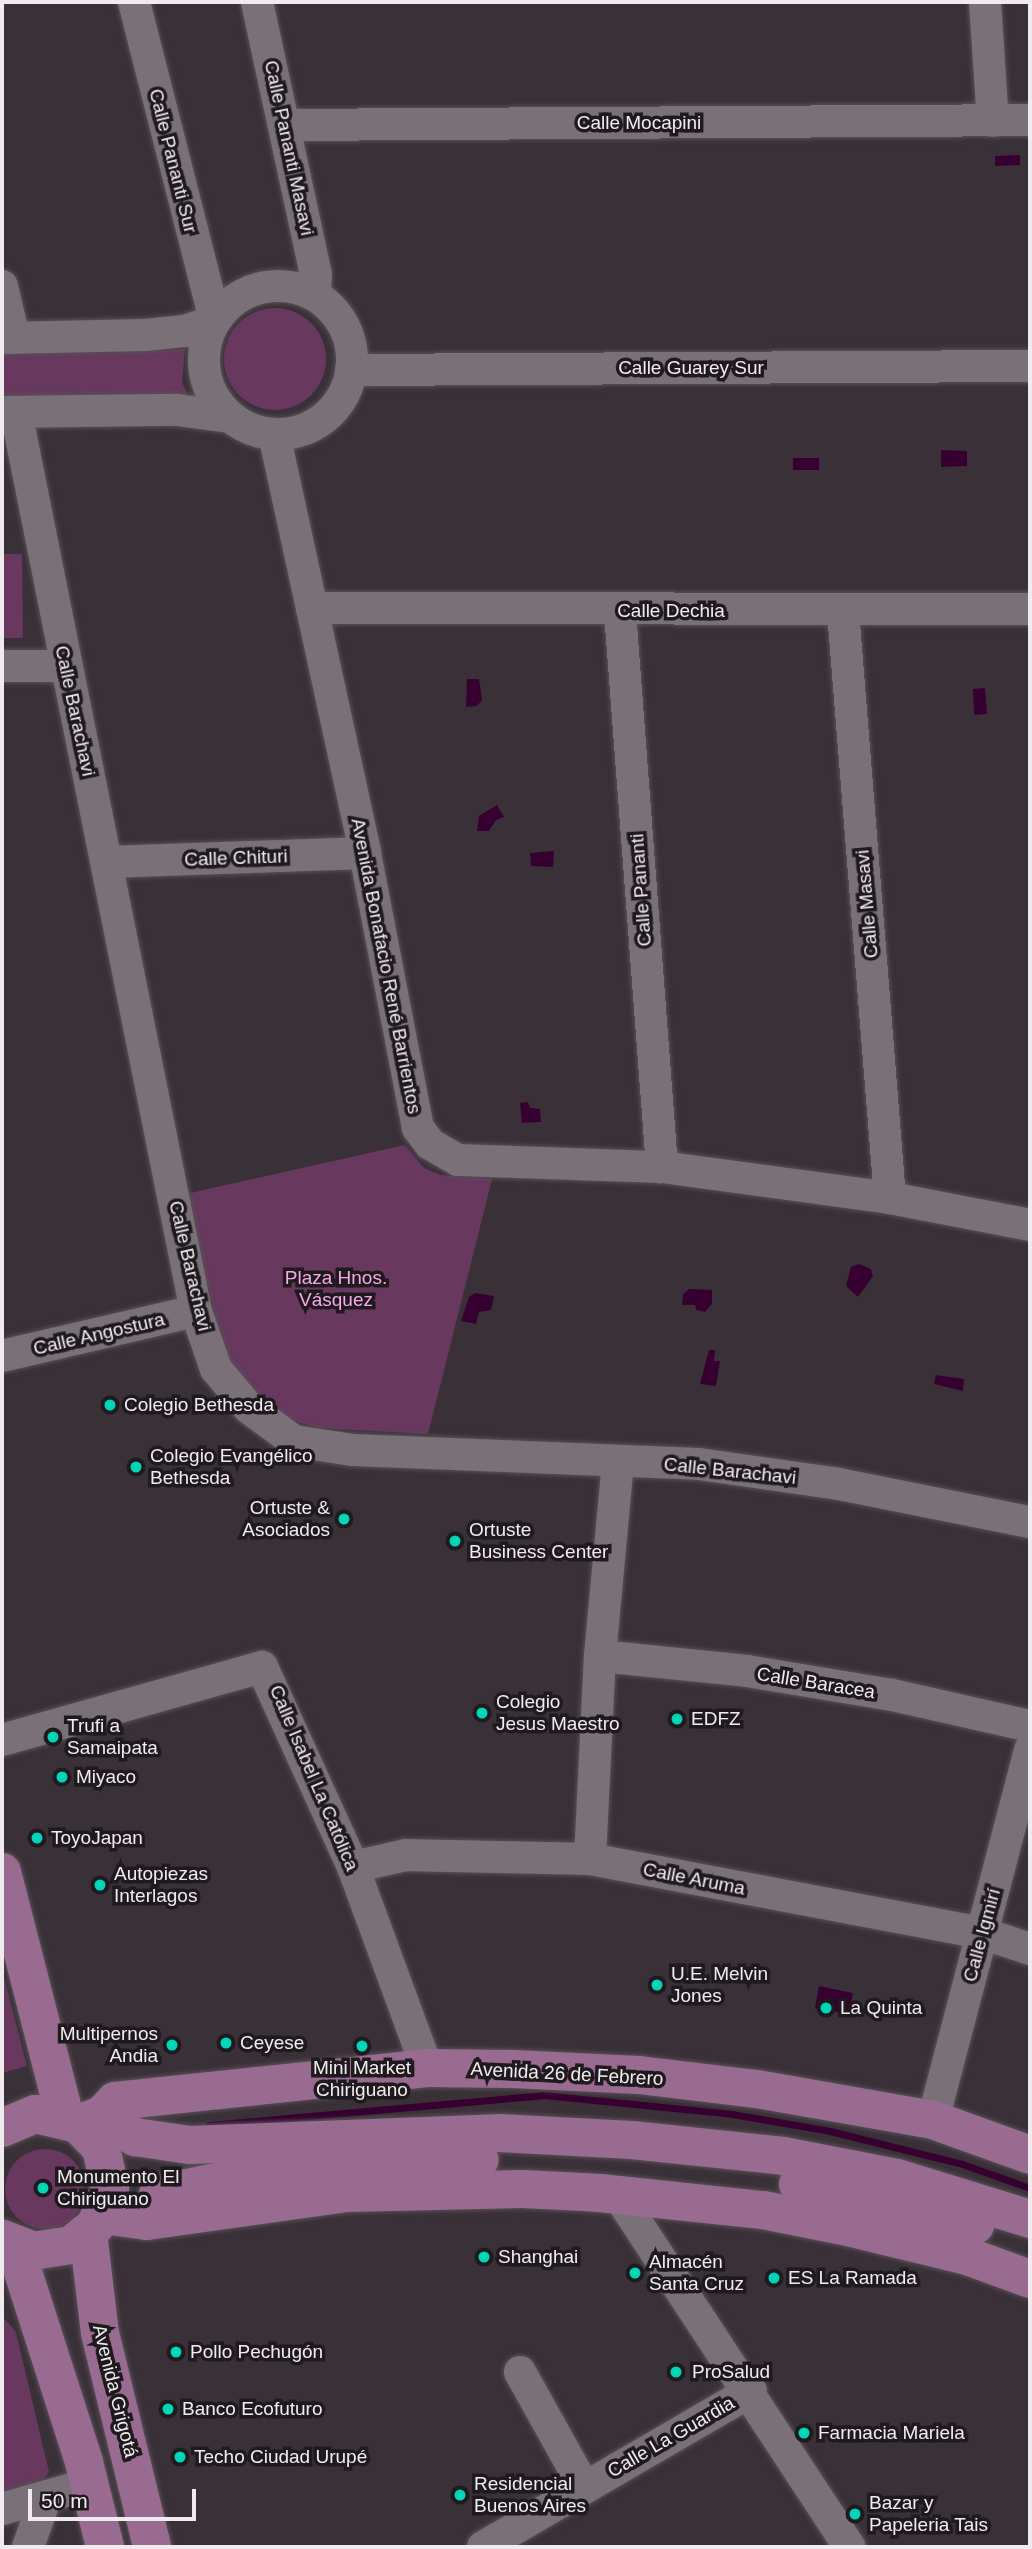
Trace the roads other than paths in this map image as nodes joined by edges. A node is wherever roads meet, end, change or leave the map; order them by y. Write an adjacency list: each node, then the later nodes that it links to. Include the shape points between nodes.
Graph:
1 (134, 2): 9 (street, Calle Pananti Sur)
2 (257, 2): 6 (street, Calle Pananti Masavi)
3 (985, 2): 5 (street)
4 (1030, 120): 5 (street)
5 (993, 121): 6 (street, Calle Mocapini)
6 (285, 125): 8 (street, Calle Pananti Masavi, via 316,275)
7 (2, 286): 10 (street)
8 (315, 295): 9 (street, via 292,286 269,286 246,292); 12 (street, via 345,327)
9 (214, 320): 10 (street, via 185,331 146,335); 14 (street, via 204,349 205,374 214,398)
10 (8, 338)
11 (1030, 366): 12 (street, Calle Guarey Sur)
12 (351, 370): 15 (street, via 333,410 296,432)
13 (9, 412): 14 (street, via 177,410); 21 (street, Calle Barachavi)
14 (230, 416): 15 (street, via 250,429)
15 (274, 434): 16 (street, Avenida Bonafacio René Barrientos)
16 (312, 608): 19 (street, Calle Dechia); 22 (street, Avenida Bonafacio René Barrientos)
17 (1030, 610): 18 (street, Calle Dechia)
18 (843, 611): 19 (street, Calle Dechia); 25 (street, Calle Masavi)
19 (620, 612): 24 (street, Calle Pananti)
20 (2, 666): 21 (street)
21 (65, 666): 23 (street, Calle Barachavi)
22 (365, 853): 23 (street, Calle Chituri); 24 (street, Avenida Bonafacio René Barrientos, via 418,1128 430,1144 458,1160)
23 (108, 862): 27 (street, Calle Barachavi)
24 (662, 1167): 25 (street, Avenida Bonafacio René Barrientos)
25 (890, 1198): 26 (street, Avenida Bonafacio René Barrientos)
26 (1030, 1225)
27 (197, 1311): 28 (street, Calle Angostura); 29 (street, Calle Barachavi, via 216,1369 249,1408 294,1441 353,1450)
28 (2, 1356)
29 (618, 1462): 30 (street, Calle Barachavi, via 699,1464 839,1484); 31 (street)
30 (1030, 1522)
31 (600, 1656): 32 (street, Calle Baracea, via 760,1673 892,1695); 35 (street)
32 (1030, 1726)
33 (2, 1740): 36 (street, Calle Isabel La Católica, via 262,1667)
34 (1030, 1749): 38 (street, Calle Igmirí)
35 (590, 1859): 36 (street, Calle Aruma, via 406,1855); 38 (street, Calle Aruma)
36 (353, 1867): 40 (street, Calle Isabel La Católica)
37 (2, 1872): 41 (main road)
38 (982, 1933): 39 (street, Calle Aruma); 42 (street, Calle Igmirí)
39 (1030, 1949)
40 (427, 2068): 41 (main road, Avenida 26 de Febrero, via 115,2101); 42 (main road, Avenida 26 de Febrero, via 639,2075 757,2088)
41 (82, 2119): 43 (main road, via 35,2115); 46 (main road, via 135,2137 190,2146 499,2133 632,2140 783,2156 897,2178); 47 (main road, Avenida Grigotá, via 107,2160 110,2188)
42 (933, 2120): 44 (main road, Avenida 26 de Febrero)
43 (2, 2128)
44 (1030, 2155)
45 (619, 2196): 47 (main road, via 522,2189 347,2193 147,2221); 50 (main road, via 763,2210 848,2227 967,2256); 52 (street)
46 (1030, 2220)
47 (104, 2222): 48 (main road, via 53,2250); 49 (main road, via 149,2196 255,2174 501,2158 788,2182 991,2229); 60 (main road, Avenida Grigotá, via 100,2333)
48 (8, 2245): 53 (main road)
49 (1030, 2245)
50 (1030, 2279)
51 (520, 2372): 54 (street)
52 (751, 2391): 54 (street, Calle La Guardia); 62 (street)
53 (87, 2473): 55 (street); 58 (main road); 59 (main road, via 99,2490)
54 (584, 2487): 61 (street, Calle La Guardia)
55 (45, 2499): 56 (street); 57 (street)
56 (2, 2509)
57 (28, 2547)
58 (105, 2547)
59 (115, 2547)
60 (152, 2547)
61 (483, 2547)
62 (850, 2547)

